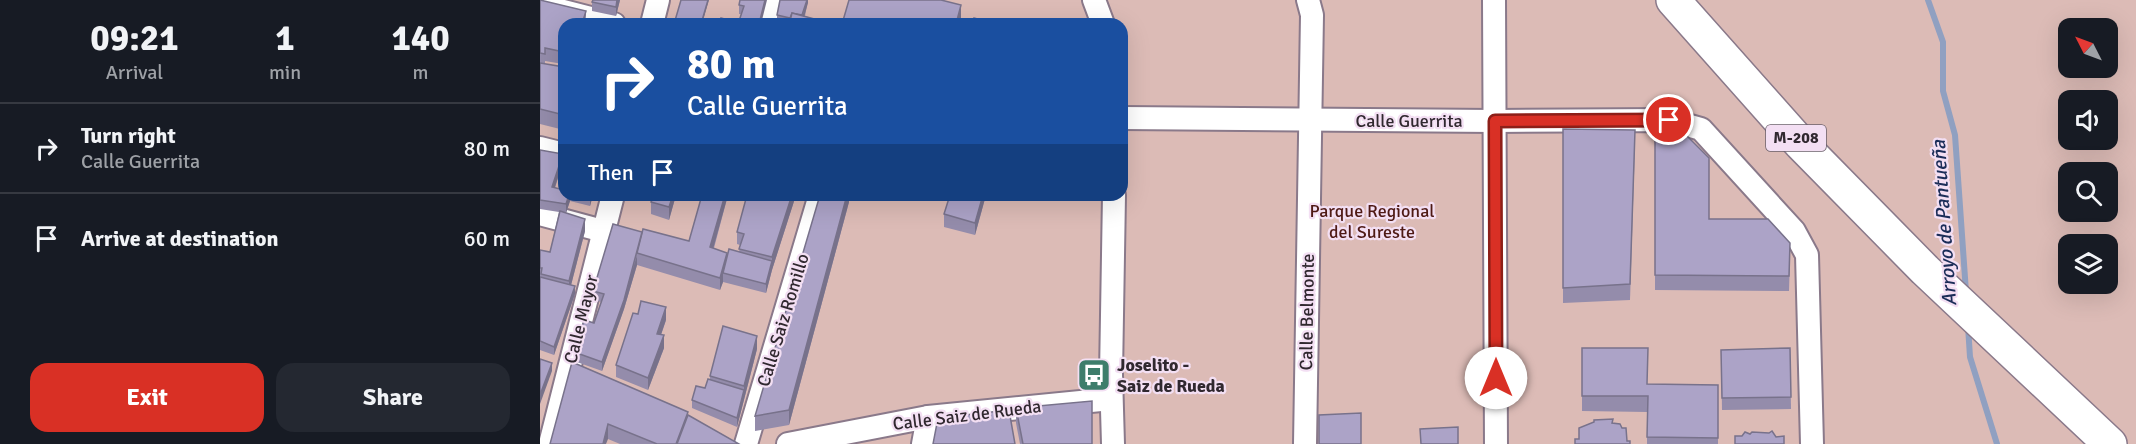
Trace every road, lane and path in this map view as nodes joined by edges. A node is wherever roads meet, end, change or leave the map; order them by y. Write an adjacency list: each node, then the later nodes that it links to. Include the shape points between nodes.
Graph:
1 (658, 0): 9 (street)
2 (774, 0): 10 (street)
3 (1094, 0): 11 (street)
4 (1308, 0): 13 (street, Calle Belmonte, via 1312,15)
5 (1494, 0): 14 (street)
6 (1673, 0): 36 (main road, M-208, via 1801,144 1925,270)
7 (540, 5): 8 (street)
8 (591, 18)
9 (654, 18)
10 (770, 18)
11 (1101, 18)
12 (1128, 118): 13 (street, Calle Guerrita)
13 (1310, 121): 14 (street, Calle Guerrita); 33 (street, Calle Belmonte)
14 (1495, 121): 34 (street); 35 (street, Calle Guerrita, via 1669,120 1701,129 1794,231 1807,255)
15 (540, 148): 16 (street)
16 (558, 152)
17 (611, 201): 21 (street, Calle Mayor)
18 (818, 201): 29 (street, Calle Saiz Romillo)
19 (1114, 201): 24 (street)
20 (540, 214): 21 (street)
21 (603, 231): 22 (street, Calle Mayor)
22 (559, 367): 23 (street); 28 (street, Calle Mayor)
23 (590, 379)
24 (1111, 399): 25 (street, Calle Saiz de Rueda); 32 (street)
25 (928, 417): 30 (street, Calle Saiz de Rueda); 31 (street)
26 (721, 435): 29 (street)
27 (540, 441): 28 (street)
28 (550, 444)
29 (745, 444)
30 (788, 444)
31 (923, 444)
32 (1113, 444)
33 (1305, 444)
34 (1496, 444)
35 (1812, 444)
36 (2110, 444)

